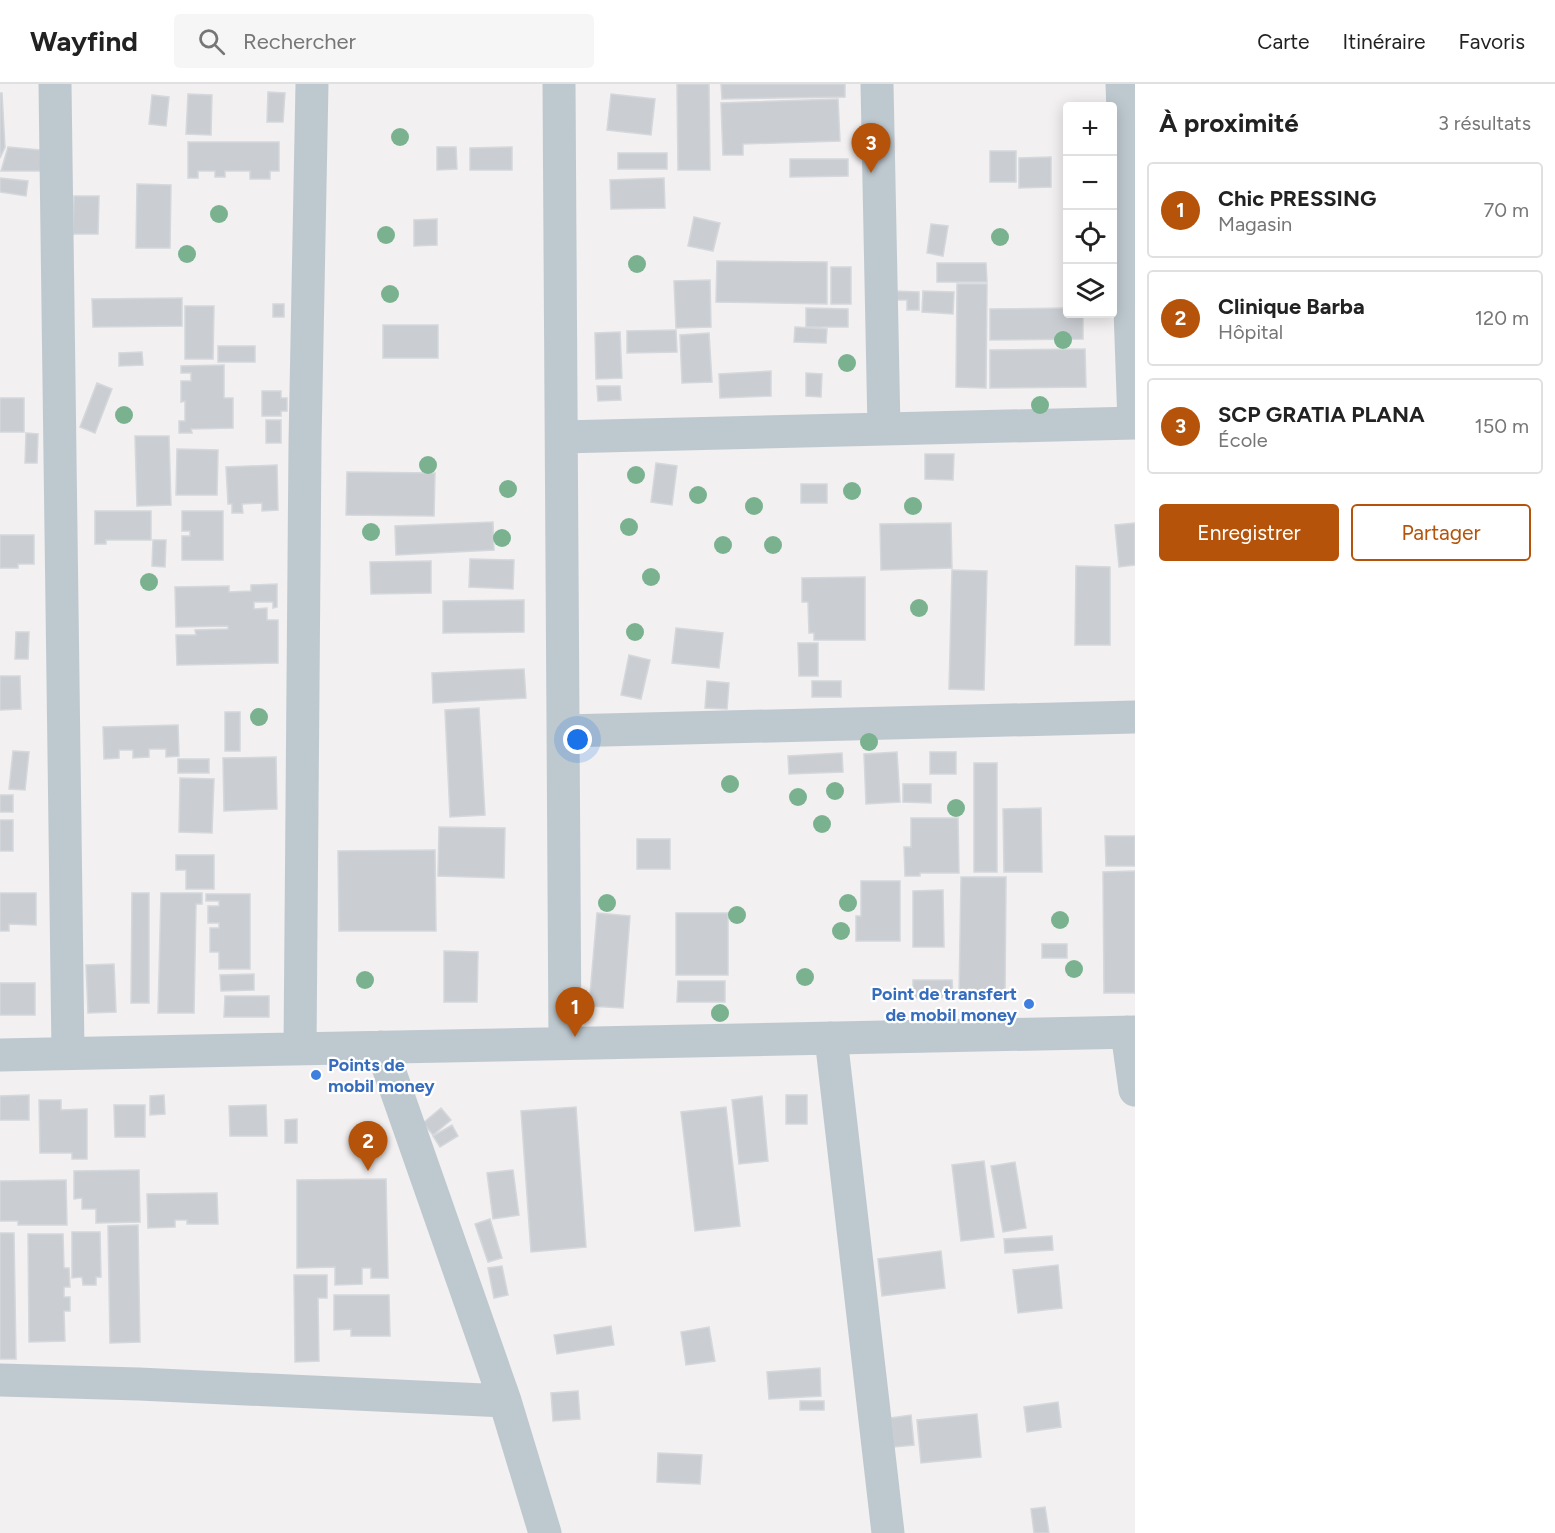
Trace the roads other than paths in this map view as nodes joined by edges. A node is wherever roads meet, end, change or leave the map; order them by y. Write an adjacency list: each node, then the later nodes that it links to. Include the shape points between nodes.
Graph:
1 (55, 84): 16 (street)
2 (312, 84): 15 (street)
3 (560, 84): 8 (street)
4 (877, 84): 7 (street)
5 (1122, 84): 6 (street)
6 (1134, 423): 7 (street)
7 (884, 429): 8 (street)
8 (562, 437): 10 (street)
9 (1135, 717): 10 (street)
10 (564, 731): 13 (street)
11 (1131, 1032): 12 (street); 18 (street)
12 (831, 1038): 13 (street); 22 (street)
13 (565, 1043): 14 (street)
14 (381, 1047): 15 (street); 20 (street)
15 (300, 1049): 16 (street)
16 (68, 1053): 17 (street)
17 (0, 1055)
18 (1135, 1090)
19 (0, 1380): 20 (street)
20 (505, 1401): 21 (street)
21 (545, 1533)
22 (888, 1533)

